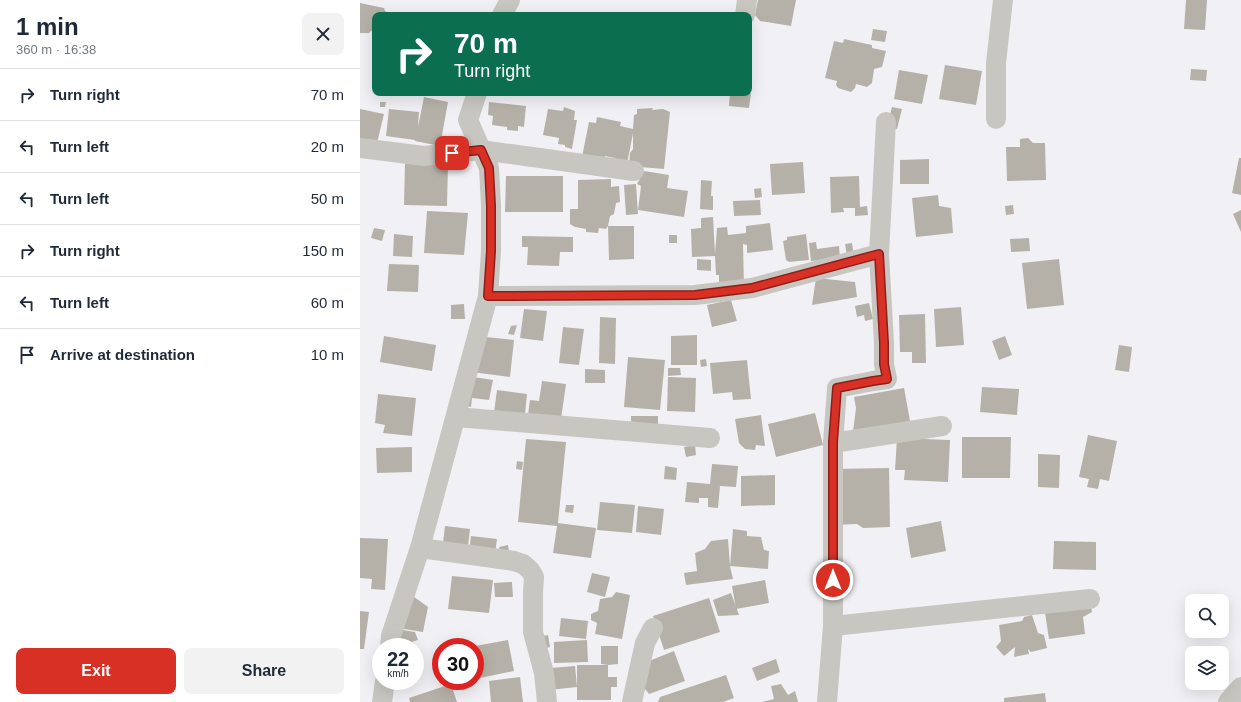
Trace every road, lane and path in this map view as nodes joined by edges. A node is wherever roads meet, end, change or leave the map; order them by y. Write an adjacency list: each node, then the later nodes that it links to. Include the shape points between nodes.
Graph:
1 (510, 0): 4 (street)
2 (747, 0): 5 (street)
3 (1004, 0): 7 (street, via 996,63)
4 (504, 12)
5 (745, 12)
6 (476, 96): 10 (street, via 468,120)
7 (996, 118)
8 (886, 122): 12 (street)
9 (360, 148): 10 (street, via 424,156)
10 (481, 150): 11 (street); 13 (street, via 489,168 491,206)
11 (634, 171)
12 (879, 254): 13 (street, via 752,288 695,295); 17 (street, via 884,364 887,379 837,388)
13 (488, 296): 14 (street)
14 (456, 417): 16 (street); 18 (street)
15 (942, 426): 17 (street)
16 (710, 438)
17 (833, 442): 20 (street)
18 (420, 548): 22 (street); 26 (street, via 514,561 530,570 534,577 533,632 544,673)
19 (1090, 600): 20 (street)
20 (833, 626): 28 (street)
21 (653, 628): 27 (street, via 645,643)
22 (392, 638)
23 (1241, 687): 29 (street)
24 (384, 690): 25 (street)
25 (382, 702)
26 (547, 702)
27 (632, 702)
28 (827, 702)
29 (1228, 702)

